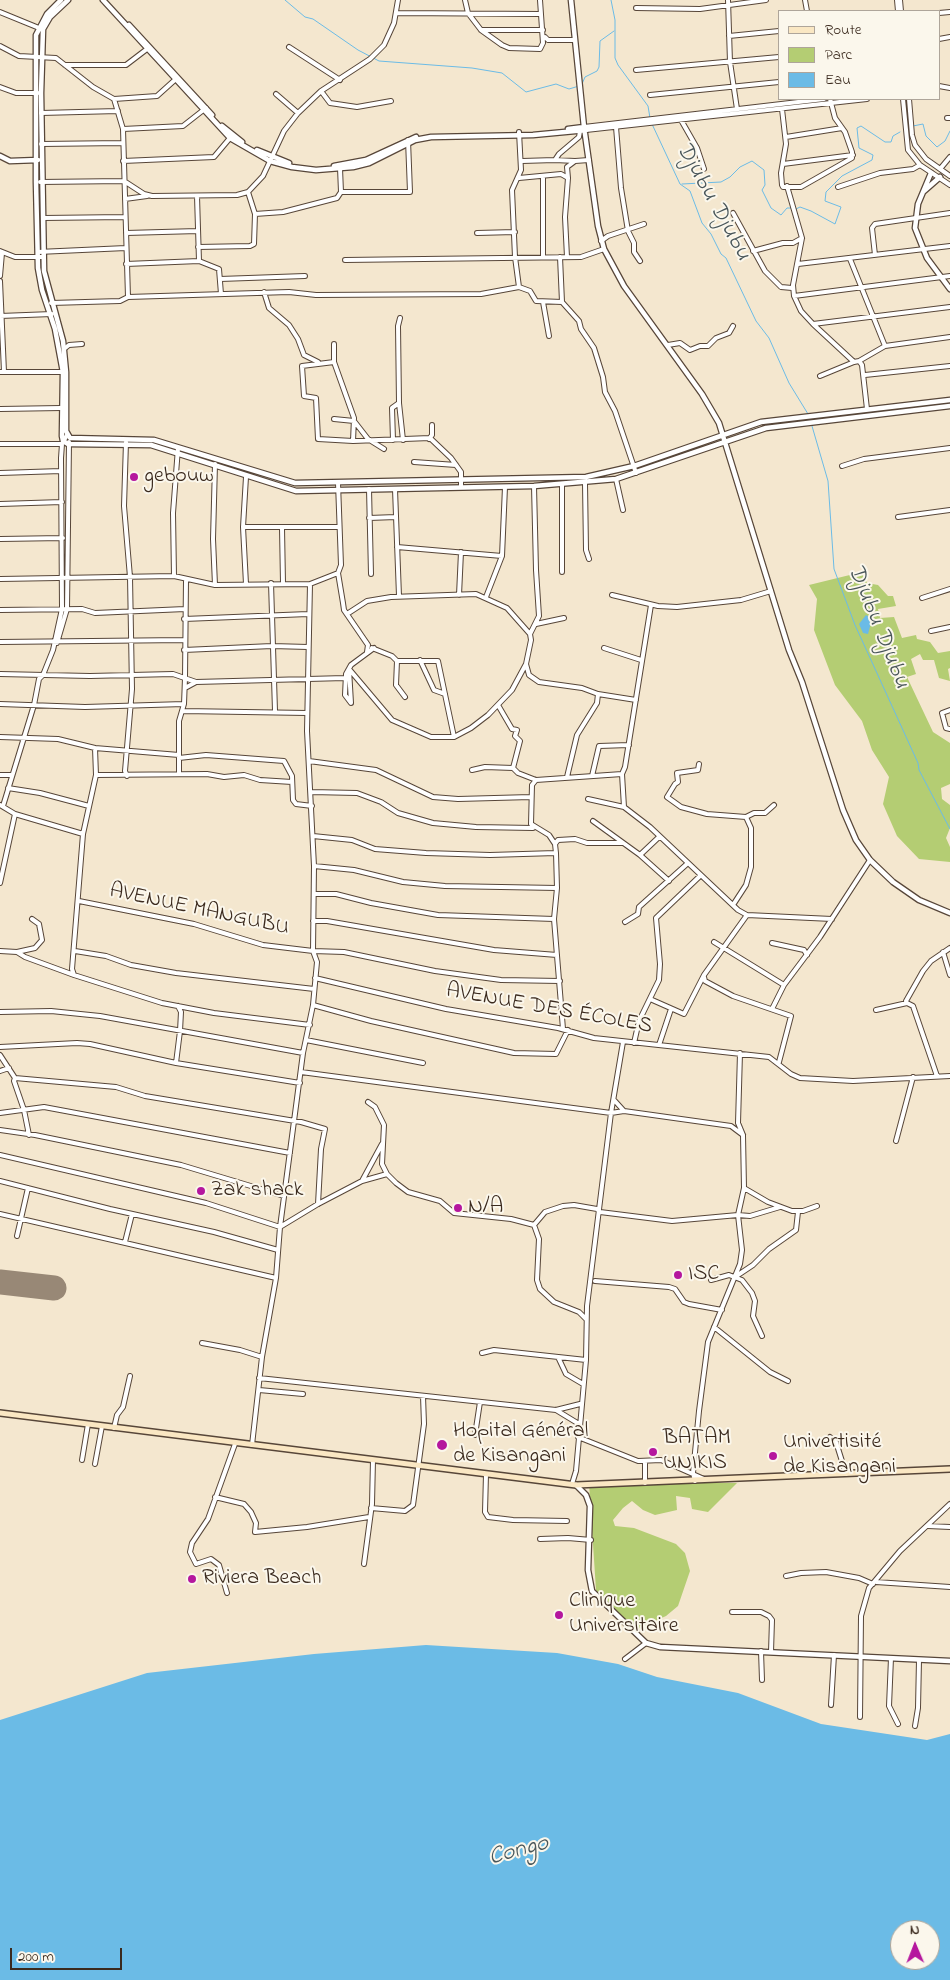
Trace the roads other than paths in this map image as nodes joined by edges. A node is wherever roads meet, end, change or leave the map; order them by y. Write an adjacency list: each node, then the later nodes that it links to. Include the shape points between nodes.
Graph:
1 (61, 0): 16 (street, via 46,14)
2 (68, 0): 26 (street, via 46,24)
3 (105, 0): 24 (street); 30 (street)
4 (398, 0): 14 (street)
5 (465, 0): 13 (street)
6 (540, 0): 15 (street)
7 (571, 0): 21 (street)
8 (728, 0): 10 (street)
9 (766, 0): 10 (street)
10 (727, 6): 11 (street); 20 (street)
11 (636, 8)
12 (0, 12): 16 (street)
13 (468, 13): 14 (street); 15 (street); 17 (street)
14 (396, 14): 31 (street, via 384,45)
15 (540, 14): 18 (street)
16 (38, 28): 26 (street)
17 (481, 30): 18 (street); 18 (street, via 508,48 540,49)
18 (543, 30): 21 (street, via 548,40)
19 (778, 30): 20 (street)
20 (729, 36): 27 (street)
21 (575, 40): 58 (street)
22 (0, 46): 26 (street, via 19,56)
23 (289, 47): 31 (street)
24 (147, 49): 28 (street, via 126,65); 30 (street)
25 (778, 56): 27 (street)
26 (38, 58): 28 (street, via 56,58); 36 (street)
27 (730, 62): 29 (street); 33 (street)
28 (65, 65): 39 (street)
29 (636, 70)
30 (177, 78): 39 (street, via 157,96); 46 (street)
31 (340, 80): 35 (street)
32 (778, 82): 33 (street)
33 (733, 86): 38 (street); 45 (street)
34 (0, 87): 36 (street, via 16,93)
35 (321, 91): 44 (street, via 330,103 357,106); 50 (street)
36 (38, 93): 49 (street); 68 (street)
37 (276, 94): 50 (street)
38 (650, 95)
39 (114, 99): 48 (street)
40 (814, 100): 45 (street)
41 (830, 100): 47 (street); 56 (street)
42 (904, 100): 77 (street, via 908,150)
43 (909, 100): 80 (street, via 915,145)
44 (391, 101)
45 (737, 108): 51 (street); 52 (street)
46 (205, 109): 57 (street, via 183,126); 60 (street); 70 (street, via 233,136)
47 (782, 109): 51 (street); 61 (street)
48 (118, 111): 49 (street); 57 (street)
49 (41, 113): 64 (street)
50 (298, 113): 70 (street, via 284,131)
51 (737, 113): 53 (street)
52 (654, 120): 53 (street); 54 (street)
53 (681, 120): 79 (street, via 697,148)
54 (646, 121): 55 (street); 58 (street)
55 (616, 126): 58 (street); 107 (street)
56 (842, 128): 61 (street); 65 (street)
57 (123, 129): 62 (street)
58 (583, 130): 59 (street); 71 (street); 72 (street)
59 (519, 134): 63 (street, via 431,137); 74 (street)
60 (230, 138): 70 (street); 73 (street, via 214,157)
61 (786, 138): 76 (street)
62 (123, 142): 64 (street); 73 (street)
63 (408, 142): 70 (street, via 366,160 335,166 305,167); 78 (street, via 369,163); 94 (street, via 410,192)
64 (42, 144): 69 (street)
65 (852, 155): 76 (street); 91 (street, via 850,160 804,186)
66 (0, 156): 68 (street, via 10,161)
67 (950, 157): 80 (street)
68 (36, 160): 69 (street); 88 (street)
69 (42, 160): 89 (street)
70 (270, 160): 78 (street, via 304,169); 93 (street, via 263,176)
71 (555, 160): 74 (street); 75 (street)
72 (589, 160): 75 (street); 112 (street)
73 (123, 161): 87 (street)
74 (522, 161): 84 (street)
75 (575, 161): 85 (street, via 566,169)
76 (783, 164): 91 (street, via 781,178 783,186)
77 (920, 165): 81 (street); 92 (street, via 913,169 880,173)
78 (340, 168): 94 (street)
79 (704, 169)
80 (940, 169): 83 (street)
81 (931, 173): 86 (street); 95 (street)
82 (543, 176): 84 (street); 85 (street, via 561,174); 123 (street)
83 (950, 176)
84 (520, 178): 108 (street, via 512,190)
85 (568, 178): 125 (street, via 565,217)
86 (940, 178): 90 (street); 95 (street)
87 (124, 181): 89 (street); 96 (street); 98 (street)
88 (36, 182): 89 (street); 120 (street)
89 (42, 182): 103 (street)
90 (950, 185)
91 (787, 186): 111 (street)
92 (838, 187)
93 (248, 192): 97 (street); 101 (street)
94 (341, 192): 101 (street, via 337,198 283,212)
95 (923, 192): 104 (street)
96 (148, 196): 97 (street); 98 (street)
97 (197, 196): 106 (street)
98 (125, 199): 102 (street)
99 (733, 213): 118 (street)
100 (950, 213): 104 (street)
101 (255, 214): 114 (street, via 256,241 250,246)
102 (125, 216): 103 (street); 109 (street)
103 (43, 218): 120 (street)
104 (914, 219): 117 (street); 121 (street, via 873,226)
105 (644, 224): 107 (street)
106 (198, 231): 109 (street); 114 (street)
107 (628, 231): 112 (street); 129 (street)
108 (515, 232): 110 (street); 122 (street)
109 (126, 233): 115 (street)
110 (477, 233)
111 (802, 238): 118 (street, via 793,243); 131 (street)
112 (601, 241): 116 (street)
113 (950, 246): 117 (street)
114 (198, 247): 128 (street)
115 (126, 248): 120 (street); 130 (street)
116 (604, 249): 125 (street, via 581,257); 160 (street, via 624,286)
117 (924, 250): 121 (street); 135 (street)
118 (753, 251): 139 (street, via 777,284 784,289)
119 (1, 252): 120 (street, via 15,257); 132 (street)
120 (40, 255): 148 (street); 150 (street, via 42,290)
121 (875, 256): 126 (street)
122 (515, 257): 123 (street); 127 (street); 138 (street)
123 (543, 257): 124 (street)
124 (560, 257): 125 (street); 147 (street)
125 (567, 257)
126 (850, 259): 131 (street); 140 (street)
127 (345, 260)
128 (199, 261): 130 (street); 136 (street, via 218,267)
129 (640, 261)
130 (126, 264): 145 (street)
131 (798, 264): 139 (street)
132 (0, 276)
133 (305, 276): 136 (street)
134 (950, 276): 135 (street)
135 (941, 278): 140 (street); 141 (street)
136 (220, 279): 143 (street)
137 (0, 280): 151 (street)
138 (519, 287): 142 (street, via 481,294 316,295); 146 (street, via 530,291 536,301)
139 (792, 288): 144 (street)
140 (862, 289): 144 (street); 152 (street)
141 (950, 289)
142 (264, 292): 143 (street); 163 (street, via 269,308 289,325 304,355)
143 (221, 294): 145 (street)
144 (794, 296): 154 (street, via 801,311)
145 (128, 297): 148 (street, via 120,301)
146 (543, 302): 147 (street); 156 (street)
147 (562, 302): 200 (street, via 579,321 594,348 605,392)
148 (51, 303): 150 (street)
149 (950, 307): 152 (street)
150 (52, 314): 151 (street); 162 (street); 168 (street)
151 (1, 316): 167 (street)
152 (873, 317): 154 (street); 161 (street)
153 (400, 318): 172 (street)
154 (814, 324): 165 (street)
155 (733, 326): 160 (street, via 729,333 716,338 708,346 690,350 680,343)
156 (549, 336)
157 (950, 337): 161 (street)
158 (82, 344): 162 (street, via 69,345)
159 (334, 344): 164 (street)
160 (668, 345): 182 (street, via 702,394)
161 (885, 346): 165 (street)
162 (64, 349): 168 (street)
163 (320, 362): 164 (street); 189 (street, via 302,368 304,396 316,398 316,437)
164 (334, 362): 179 (street)
165 (857, 362): 169 (street); 170 (street)
166 (950, 366): 169 (street)
167 (2, 372): 168 (street)
168 (64, 372): 174 (street); 183 (street)
169 (865, 375): 176 (street)
170 (820, 376)
171 (950, 400): 176 (street)
172 (400, 403): 187 (street, via 392,408); 188 (street)
173 (950, 406): 180 (street)
174 (61, 408): 175 (street); 191 (street)
175 (0, 409)
176 (867, 409): 177 (street)
177 (812, 416): 180 (street); 182 (street, via 761,422)
178 (334, 418): 179 (street)
179 (354, 421): 186 (street); 189 (street)
180 (813, 422): 190 (street, via 766,428)
181 (432, 425): 185 (street)
182 (724, 436): 190 (street); 200 (street)
183 (68, 437): 184 (street); 191 (street)
184 (127, 438): 193 (street); 196 (street, via 154,440)
185 (429, 439): 188 (street); 199 (street)
186 (369, 440): 187 (street); 189 (street); 195 (street)
187 (393, 440): 188 (street)
188 (403, 440)
189 (353, 441)
190 (726, 442): 204 (street); 250 (street)
191 (64, 443): 192 (street); 193 (street); 202 (street); 217 (street)
192 (0, 444)
193 (125, 444): 196 (street); 239 (street, via 125,537)
194 (950, 448): 201 (street, via 864,459)
195 (384, 449)
196 (178, 450): 198 (street); 208 (street, via 294,483); 238 (street, via 173,513)
197 (414, 462): 199 (street)
198 (215, 464): 205 (street); 248 (street)
199 (456, 465): 206 (street)
200 (634, 466): 204 (street); 206 (street, via 586,477)
201 (842, 466)
202 (61, 471): 203 (street); 217 (street)
203 (0, 473)
204 (636, 473): 207 (street)
205 (246, 476): 216 (street, via 296,490); 225 (street)
206 (461, 479): 208 (street); 212 (street)
207 (616, 479): 209 (street); 220 (street)
208 (338, 483): 216 (street)
209 (585, 483): 210 (street); 234 (street)
210 (562, 484): 211 (street); 235 (street)
211 (534, 486): 213 (street); 266 (street, via 539,616)
212 (461, 487): 213 (street); 215 (street)
213 (505, 487): 233 (street)
214 (368, 489): 215 (street); 216 (street); 224 (street)
215 (395, 489): 222 (street)
216 (338, 490): 226 (street)
217 (65, 497): 218 (street); 229 (street)
218 (62, 502): 219 (street); 228 (street)
219 (0, 504)
220 (623, 510)
221 (950, 510): 223 (street)
222 (396, 517): 224 (street); 231 (street)
223 (898, 517)
224 (370, 518): 237 (street)
225 (243, 527): 227 (street); 246 (street)
226 (339, 527): 227 (street); 236 (street, via 341,565)
227 (282, 528): 245 (street)
228 (62, 538): 229 (street); 230 (street); 240 (street)
229 (68, 538): 241 (street)
230 (0, 539)
231 (397, 547): 232 (street); 253 (street)
232 (461, 552): 233 (street); 251 (street)
233 (502, 556): 254 (street)
234 (588, 559)
235 (562, 572)
236 (338, 573): 247 (street); 263 (street)
237 (371, 574)
238 (174, 576): 239 (street); 243 (street)
239 (130, 577): 241 (street); 260 (street)
240 (62, 578): 241 (street); 242 (street); 257 (street)
241 (69, 578): 257 (street)
242 (0, 579)
243 (186, 580): 248 (street); 259 (street)
244 (271, 583): 245 (street); 246 (street); 261 (street)
245 (283, 583): 247 (street)
246 (246, 584): 248 (street)
247 (310, 584): 262 (street)
248 (215, 585)
249 (950, 589): 255 (street)
250 (771, 591): 256 (street, via 702,606); 349 (street, via 843,810 856,840)
251 (459, 595): 253 (street); 254 (street)
252 (612, 595): 256 (street)
253 (399, 596): 263 (street, via 366,600)
254 (486, 597): 269 (street, via 507,608)
255 (922, 598)
256 (651, 605): 282 (street)
257 (65, 609): 258 (street); 260 (street, via 95,613); 272 (street)
258 (0, 610)
259 (185, 610): 260 (street); 265 (street)
260 (130, 611): 273 (street)
261 (272, 614): 262 (street); 265 (street); 275 (street)
262 (308, 614): 276 (street)
263 (347, 614): 274 (street)
264 (564, 618): 266 (street)
265 (184, 619): 270 (street)
266 (536, 624): 269 (street)
267 (950, 627): 268 (street)
268 (931, 631)
269 (530, 634): 284 (street, via 532,640)
270 (184, 640): 273 (street); 279 (street)
271 (0, 642): 272 (street)
272 (56, 642): 273 (street); 286 (street)
273 (130, 642): 287 (street)
274 (368, 645): 277 (street); 280 (street)
275 (272, 646): 276 (street); 279 (street); 289 (street)
276 (308, 648): 291 (street)
277 (374, 648): 280 (street); 283 (street)
278 (604, 648): 282 (street)
279 (184, 650): 288 (street)
280 (367, 652): 290 (street, via 348,668)
281 (420, 660): 283 (street); 294 (street, via 434,690); 294 (street, via 438,661)
282 (641, 660): 297 (street)
283 (396, 661): 296 (street, via 396,685)
284 (526, 664): 295 (street, via 529,675 539,682 582,688); 301 (street, via 512,690)
285 (0, 674): 286 (street)
286 (45, 675): 287 (street); 300 (street, via 39,679)
287 (132, 676): 288 (street, via 173,674); 302 (street)
288 (185, 678): 292 (street); 293 (street)
289 (274, 678): 291 (street); 292 (street); 304 (street)
290 (345, 678): 291 (street); 310 (street, via 345,695 351,703 349,669 392,720 431,737)
291 (308, 679): 306 (street)
292 (196, 682): 293 (street)
293 (184, 688): 299 (street)
294 (445, 694): 310 (street)
295 (598, 694): 297 (street); 326 (street, via 597,703 577,735)
296 (405, 697)
297 (636, 700): 311 (street)
298 (0, 704): 300 (street)
299 (184, 704): 302 (street); 305 (street)
300 (34, 705): 302 (street); 309 (street)
301 (498, 705): 310 (street, via 472,728); 317 (street, via 520,741)
302 (131, 706): 313 (street)
303 (950, 710): 307 (street, via 942,713 946,728)
304 (275, 711): 305 (street); 306 (street)
305 (183, 712): 314 (street, via 179,721)
306 (307, 713): 315 (street)
307 (950, 728)
308 (0, 737): 309 (street)
309 (23, 737): 312 (street, via 65,740); 322 (street)
310 (454, 737)
311 (629, 745): 321 (street); 325 (street, via 599,746)
312 (95, 748): 313 (street); 323 (street)
313 (126, 751): 314 (street); 324 (street)
314 (179, 756): 319 (street); 328 (street, via 282,760 286,762)
315 (309, 761): 330 (street); 331 (street, via 376,770 434,797)
316 (699, 764): 339 (street, via 698,770 677,773 678,782 667,797 681,807 707,814)
317 (513, 768): 318 (street); 327 (street)
318 (472, 770)
319 (179, 773): 324 (street); 328 (street, via 224,777 244,775 260,780)
320 (0, 774): 322 (street)
321 (622, 774): 325 (street); 337 (street)
322 (12, 775): 329 (street)
323 (96, 775): 324 (street); 335 (street)
324 (127, 776)
325 (592, 776): 326 (street)
326 (567, 777): 327 (street)
327 (536, 780): 331 (street)
328 (292, 782): 336 (street, via 294,802)
329 (8, 788): 334 (street); 335 (street)
330 (311, 792): 336 (street); 341 (street, via 357,793 398,813 433,822)
331 (531, 797): 341 (street)
332 (588, 799): 337 (street)
333 (774, 804): 339 (street, via 765,813)
334 (1, 806): 338 (street)
335 (89, 806): 342 (street)
336 (312, 806): 343 (street)
337 (624, 807): 344 (street)
338 (14, 814): 342 (street); 354 (street)
339 (746, 817): 358 (street, via 751,828 751,867 746,885)
340 (593, 821): 346 (street)
341 (533, 828): 345 (street, via 549,836)
342 (84, 834): 357 (street)
343 (313, 836): 347 (street, via 352,840 375,849 426,853); 351 (street)
344 (659, 837): 348 (street); 350 (street)
345 (555, 844): 346 (street, via 558,840 575,838 587,843); 347 (street)
346 (624, 844): 348 (street)
347 (556, 853): 355 (street)
348 (640, 855): 353 (street)
349 (870, 860): 359 (street, via 906,892); 363 (street)
350 (688, 863): 352 (street); 353 (street)
351 (314, 866): 355 (street, via 445,886); 356 (street)
352 (700, 876): 358 (street); 384 (street, via 656,918 660,973)
353 (669, 881): 365 (street, via 639,907 638,914)
354 (0, 883)
355 (557, 888): 362 (street)
356 (314, 894): 362 (street, via 336,894 438,915); 364 (street)
357 (78, 901): 371 (street); 373 (street, AVENUE MANGUBU, via 194,924 263,945)
358 (733, 905): 360 (street)
359 (950, 913)
360 (747, 915): 363 (street); 368 (street)
361 (32, 918): 372 (street, via 39,924 42,940 36,948)
362 (554, 919): 375 (street)
363 (832, 919): 376 (street)
364 (313, 921): 373 (street); 375 (street, via 494,950)
365 (625, 922)
366 (714, 942): 368 (street)
367 (772, 943): 376 (street, via 804,950)
368 (723, 947): 379 (street); 382 (street)
369 (950, 948): 374 (street)
370 (0, 951): 372 (street)
371 (75, 951): 377 (street); 383 (street, via 176,973)
372 (18, 952): 377 (street)
373 (313, 952): 380 (street, via 317,962); 381 (street, AVENUE MANGUBU, via 344,952 501,980)
374 (943, 952): 378 (street); 385 (street, via 923,971)
375 (557, 955): 381 (street)
376 (807, 955): 382 (street)
377 (74, 975): 387 (street)
378 (950, 975)
379 (704, 977): 388 (street, via 685,1013); 389 (street, via 705,981 726,993)
380 (315, 978): 383 (street); 393 (street, AVENUE DES ÉCOLES, via 446,1009)
381 (560, 981): 393 (street)
382 (784, 985): 389 (street)
383 (314, 989): 386 (street)
384 (650, 999): 388 (street); 398 (street)
385 (907, 1003): 390 (street); 410 (street, via 913,1006)
386 (314, 1005): 392 (street); 394 (street, via 371,1022 514,1054 556,1054)
387 (178, 1006): 392 (street); 395 (street, via 181,1012)
388 (671, 1009): 399 (street)
389 (772, 1009): 404 (street, via 792,1018)
390 (876, 1010)
391 (0, 1012): 395 (street, via 76,1012 141,1021)
392 (310, 1025): 396 (street)
393 (563, 1029): 394 (street, AVENUE DES ÉCOLES)
394 (568, 1030): 397 (street, AVENUE DES ÉCOLES)
395 (180, 1031): 401 (street); 405 (street)
396 (306, 1040): 401 (street); 406 (street)
397 (623, 1042): 398 (street, AVENUE DES ÉCOLES); 415 (street)
398 (634, 1043): 399 (street, AVENUE DES ÉCOLES)
399 (659, 1045): 402 (street, AVENUE DES ÉCOLES)
400 (0, 1047): 405 (street, via 77,1043)
401 (303, 1053): 409 (street)
402 (740, 1053): 404 (street, AVENUE DES ÉCOLES, via 769,1057); 422 (street)
403 (0, 1055): 407 (street)
404 (778, 1062): 412 (street, via 800,1078 853,1081)
405 (176, 1063): 414 (street)
406 (423, 1064)
407 (9, 1068): 408 (street); 413 (street)
408 (0, 1071)
409 (301, 1072): 414 (street); 420 (street)
410 (937, 1076): 411 (street); 412 (street)
411 (950, 1076)
412 (912, 1077): 427 (street)
413 (16, 1078): 417 (street, via 14,1081); 421 (street, via 116,1088)
414 (300, 1083): 421 (street)
415 (614, 1100): 418 (street); 420 (street)
416 (368, 1102): 428 (street, via 375,1107 384,1125)
417 (24, 1110): 419 (street); 425 (street); 429 (street, via 44,1108)
418 (624, 1111): 420 (street); 423 (street)
419 (0, 1113)
420 (611, 1113): 440 (street)
421 (294, 1121): 429 (street); 437 (street, via 324,1129)
422 (738, 1123): 423 (street); 426 (street)
423 (731, 1126): 426 (street)
424 (0, 1130): 425 (street)
425 (28, 1135): 436 (street, via 181,1165)
426 (743, 1135): 435 (street)
427 (896, 1141)
428 (383, 1142): 431 (street, via 382,1164); 433 (street)
429 (290, 1153): 436 (street)
430 (0, 1155): 447 (street, via 206,1203)
431 (387, 1174): 433 (street); 446 (street, via 404,1190 440,1201 454,1213 511,1219)
432 (0, 1181): 434 (street)
433 (362, 1181): 437 (street)
434 (28, 1188): 443 (street); 445 (street)
435 (744, 1188): 439 (street); 444 (street)
436 (284, 1196): 447 (street)
437 (318, 1204): 447 (street)
438 (817, 1206): 441 (street)
439 (780, 1207): 441 (street); 444 (street, via 750,1216)
440 (600, 1212): 444 (street, via 672,1221); 446 (street, via 574,1205 553,1208); 451 (street)
441 (798, 1212): 452 (street, via 796,1230)
442 (0, 1214): 445 (street)
443 (132, 1214): 449 (street); 450 (street)
444 (738, 1215): 452 (street, via 742,1250)
445 (21, 1218): 448 (street); 449 (street)
446 (534, 1225): 458 (street, via 540,1239 537,1280 540,1289 554,1302 579,1312)
447 (280, 1227): 450 (street)
448 (17, 1236)
449 (124, 1242): 453 (street)
450 (278, 1250): 453 (street)
451 (591, 1275): 455 (street); 456 (street)
452 (735, 1277): 454 (street); 457 (street); 460 (street, via 742,1280 752,1293 755,1301 753,1316)
453 (276, 1278): 464 (street)
454 (711, 1280)
455 (595, 1281): 456 (street); 457 (street, via 669,1287 689,1304)
456 (589, 1289): 458 (street)
457 (722, 1310): 459 (street)
458 (586, 1319): 465 (street)
459 (714, 1327): 468 (street, via 770,1372); 492 (street, via 705,1362)
460 (762, 1336)
461 (202, 1343): 464 (street)
462 (482, 1353): 463 (street, via 494,1350)
463 (558, 1356): 465 (street); 469 (street, via 566,1374)
464 (262, 1357): 467 (street)
465 (586, 1360): 469 (street)
466 (130, 1376): 480 (street)
467 (260, 1378): 470 (street); 472 (street)
468 (788, 1382)
469 (584, 1384): 474 (street)
470 (258, 1390): 471 (street); 485 (street)
471 (302, 1394)
472 (423, 1396): 473 (street); 490 (street, via 424,1424)
473 (480, 1402): 475 (street); 481 (street)
474 (580, 1404): 475 (street); 478 (street)
475 (556, 1410): 478 (street)
476 (0, 1413): 477 (main road)
477 (88, 1424): 479 (main road); 486 (street)
478 (579, 1424): 482 (street)
479 (102, 1426): 480 (main road); 489 (street)
480 (114, 1428): 484 (main road)
481 (476, 1435)
482 (578, 1437): 488 (street); 498 (street)
483 (830, 1437): 494 (street, via 836,1442)
484 (235, 1444): 485 (main road); 501 (street)
485 (252, 1446): 487 (main road)
486 (82, 1460)
487 (373, 1460): 490 (main road); 503 (street)
488 (645, 1461): 492 (street, via 661,1460); 497 (street)
489 (95, 1464)
490 (419, 1465): 493 (main road); 503 (street, via 410,1509)
491 (950, 1468): 494 (main road)
492 (693, 1473): 495 (street); 496 (street)
493 (486, 1474): 498 (main road); 505 (street, via 485,1512 488,1517)
494 (846, 1474): 495 (main road)
495 (709, 1481): 496 (main road)
496 (695, 1482): 497 (main road)
497 (645, 1483): 499 (main road)
498 (574, 1485): 499 (main road); 500 (street)
499 (590, 1486): 500 (street)
500 (586, 1495): 509 (street, via 592,1516)
501 (216, 1497): 504 (street, via 244,1504 256,1523 255,1532 307,1528); 514 (street, via 190,1552 196,1564 211,1559 219,1565)
502 (950, 1504): 506 (street)
503 (371, 1508): 504 (street)
504 (369, 1517): 510 (street)
505 (567, 1521)
506 (928, 1526): 507 (street); 512 (street, via 900,1551)
507 (950, 1527)
508 (540, 1539): 509 (street)
509 (591, 1540): 516 (street, via 589,1579 592,1591)
510 (364, 1564)
511 (786, 1576): 512 (street, via 826,1572)
512 (875, 1583): 513 (street); 520 (street, via 867,1594 861,1616)
513 (950, 1587)
514 (227, 1593)
515 (732, 1612): 518 (street, via 761,1612 769,1616 772,1620)
516 (646, 1644): 517 (street); 522 (street)
517 (761, 1651): 518 (street); 525 (street)
518 (771, 1652): 519 (street)
519 (834, 1655): 520 (street); 526 (street)
520 (862, 1656): 521 (street); 527 (street)
521 (891, 1658): 523 (street); 528 (street, via 889,1706)
522 (626, 1659)
523 (919, 1660): 524 (street); 529 (street)
524 (950, 1661)
525 (762, 1680)
526 (832, 1705)
527 (860, 1717)
528 (898, 1724)
529 (915, 1726)

